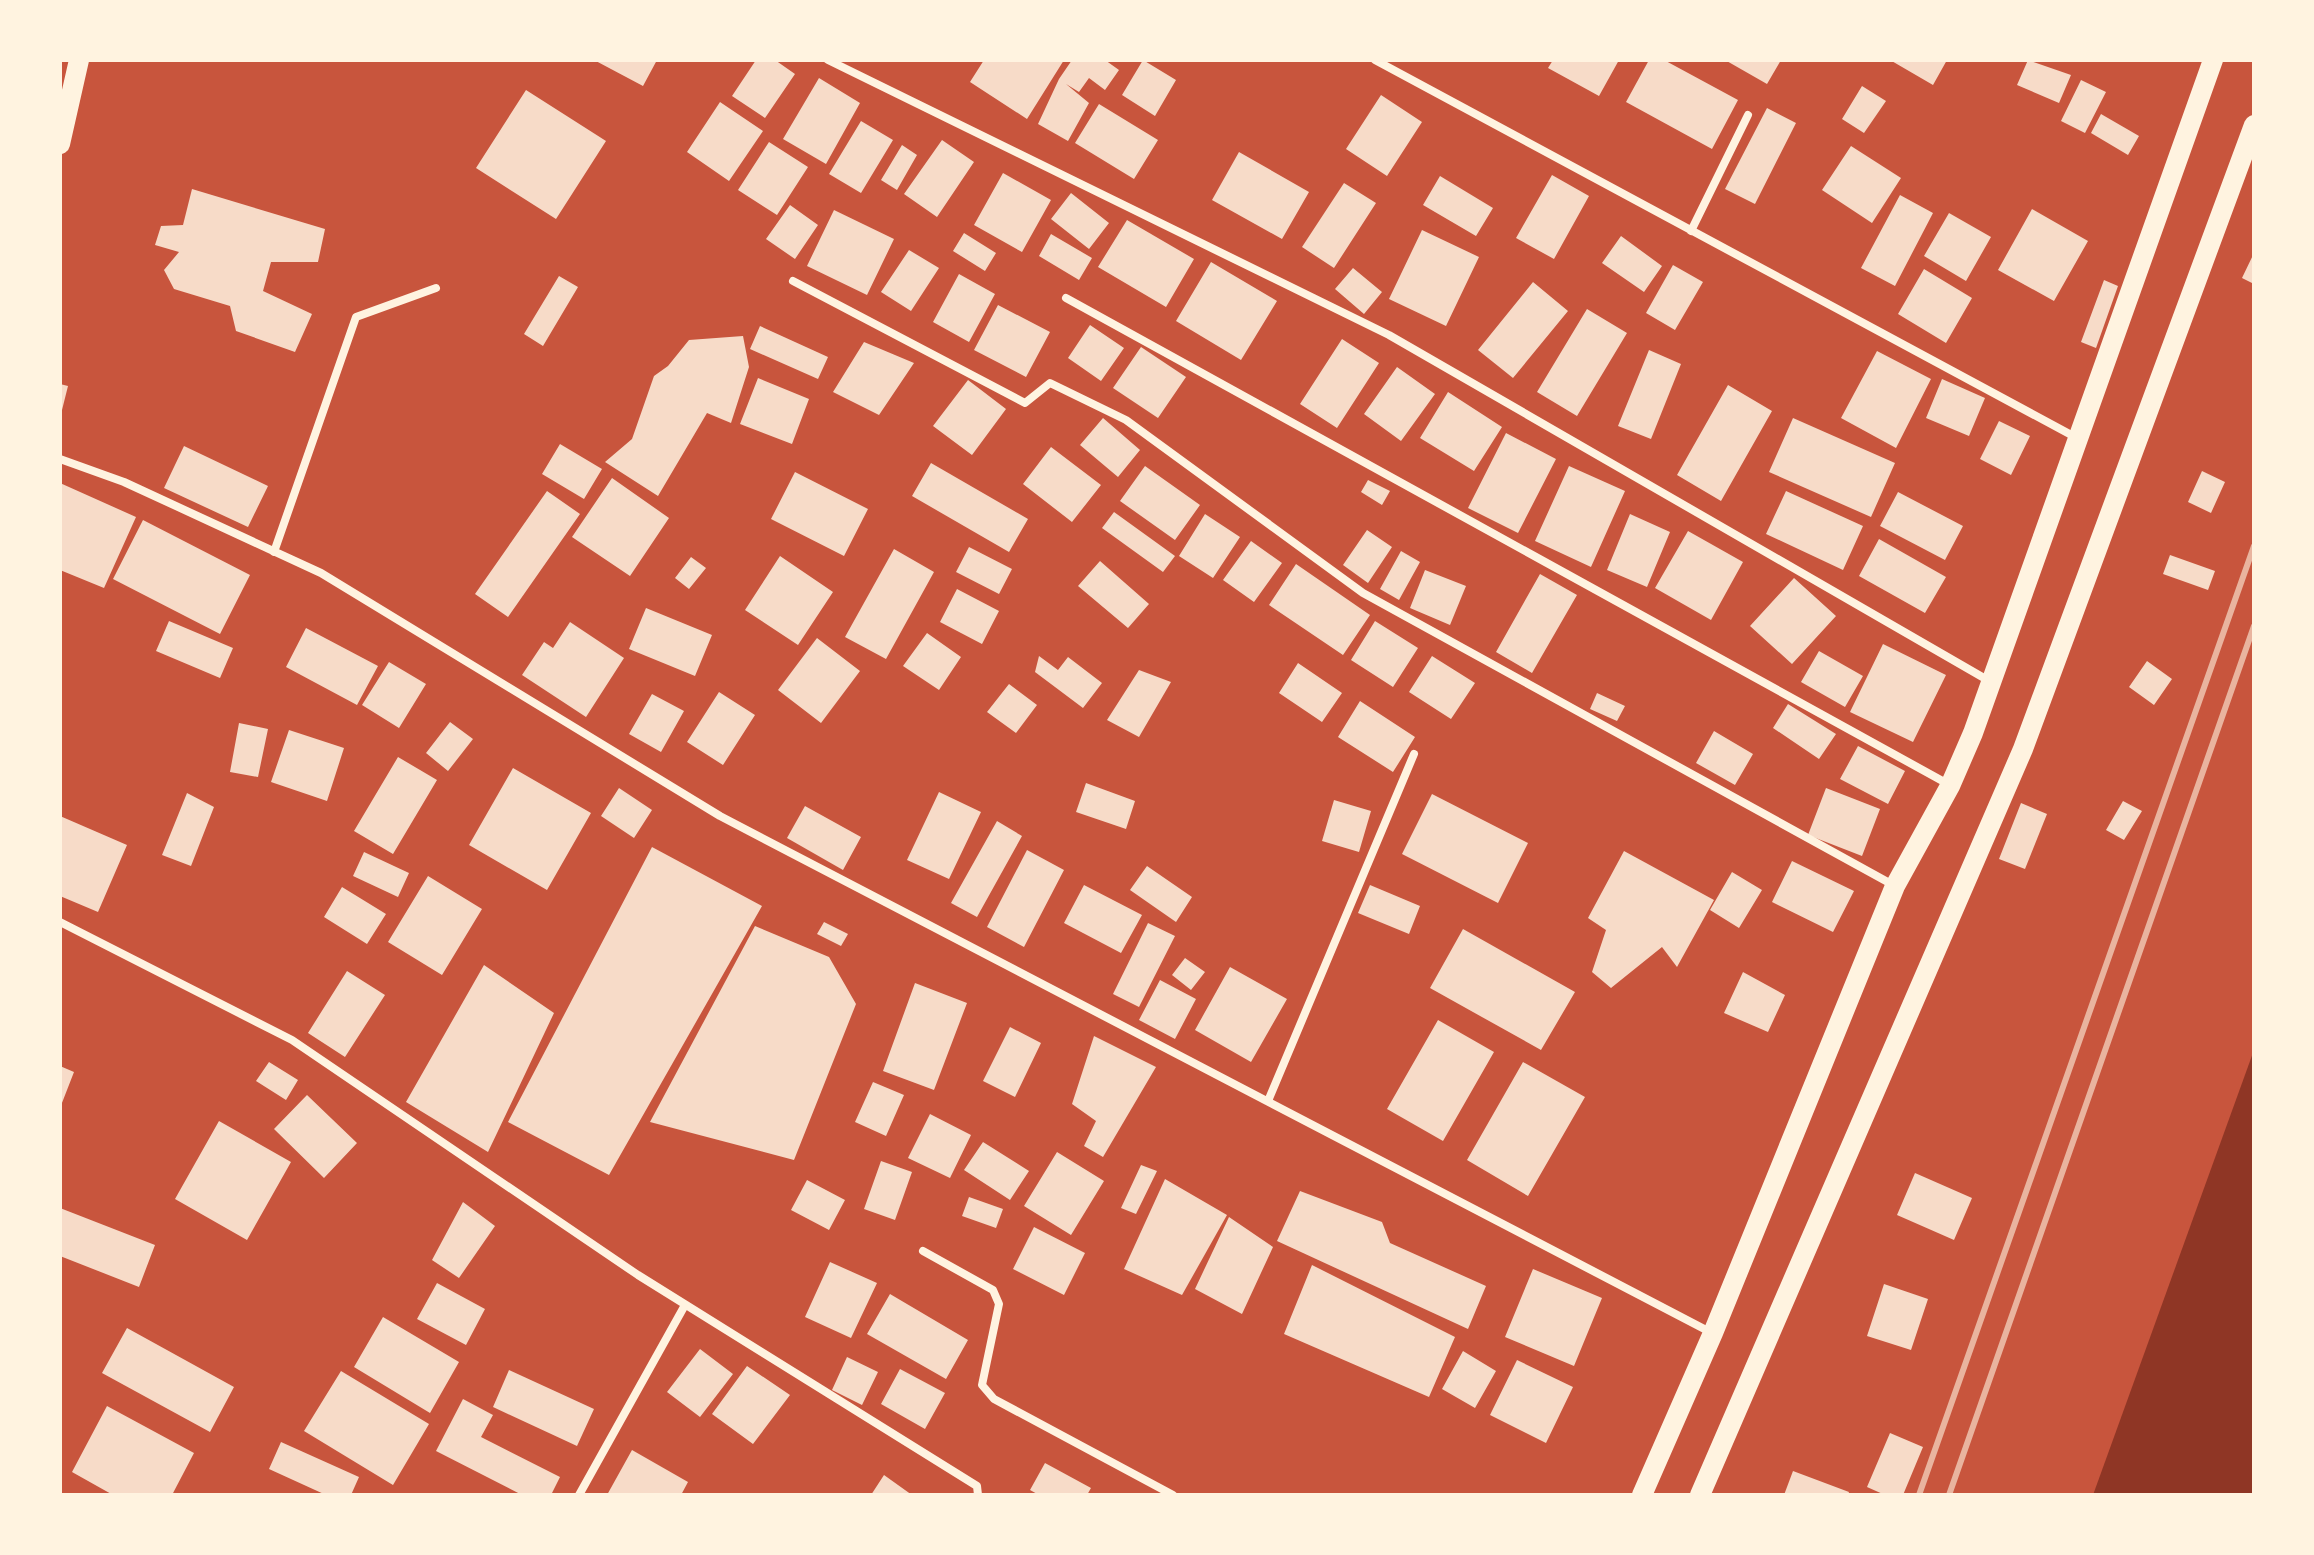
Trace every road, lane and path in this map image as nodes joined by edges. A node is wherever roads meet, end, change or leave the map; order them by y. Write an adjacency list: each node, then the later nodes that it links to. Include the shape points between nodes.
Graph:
1 (79, 60): 7 (main road)
2 (828, 60): 15 (street, via 1389,335)
3 (1375, 60): 8 (street)
4 (2213, 60): 12 (main road)
5 (1748, 115): 8 (street)
6 (2254, 125): 28 (main road, via 2023,749)
7 (60, 144)
8 (1691, 231): 12 (street)
9 (793, 281): 18 (street, via 1025,403 1050,383 1126,420 1363,593)
10 (436, 288): 14 (street, via 356,317)
11 (1066, 298): 17 (street)
12 (2078, 438): 15 (main road)
13 (60, 459): 14 (street, via 124,482)
14 (274, 552): 20 (street, via 321,573 720,816)
15 (1991, 682): 17 (main road)
16 (1414, 754): 20 (street)
17 (1950, 786): 18 (main road)
18 (1895, 886): 23 (main road)
19 (60, 922): 22 (street, via 292,1040)
20 (1268, 1101): 23 (street)
21 (923, 1251): 26 (street, via 993,1290 999,1304 982,1385 994,1399)
22 (685, 1305): 24 (street); 25 (street, via 977,1486)
23 (1713, 1333): 27 (main road)
24 (579, 1495)
25 (978, 1495)
26 (1173, 1495)
27 (1642, 1495)
28 (1700, 1495)

